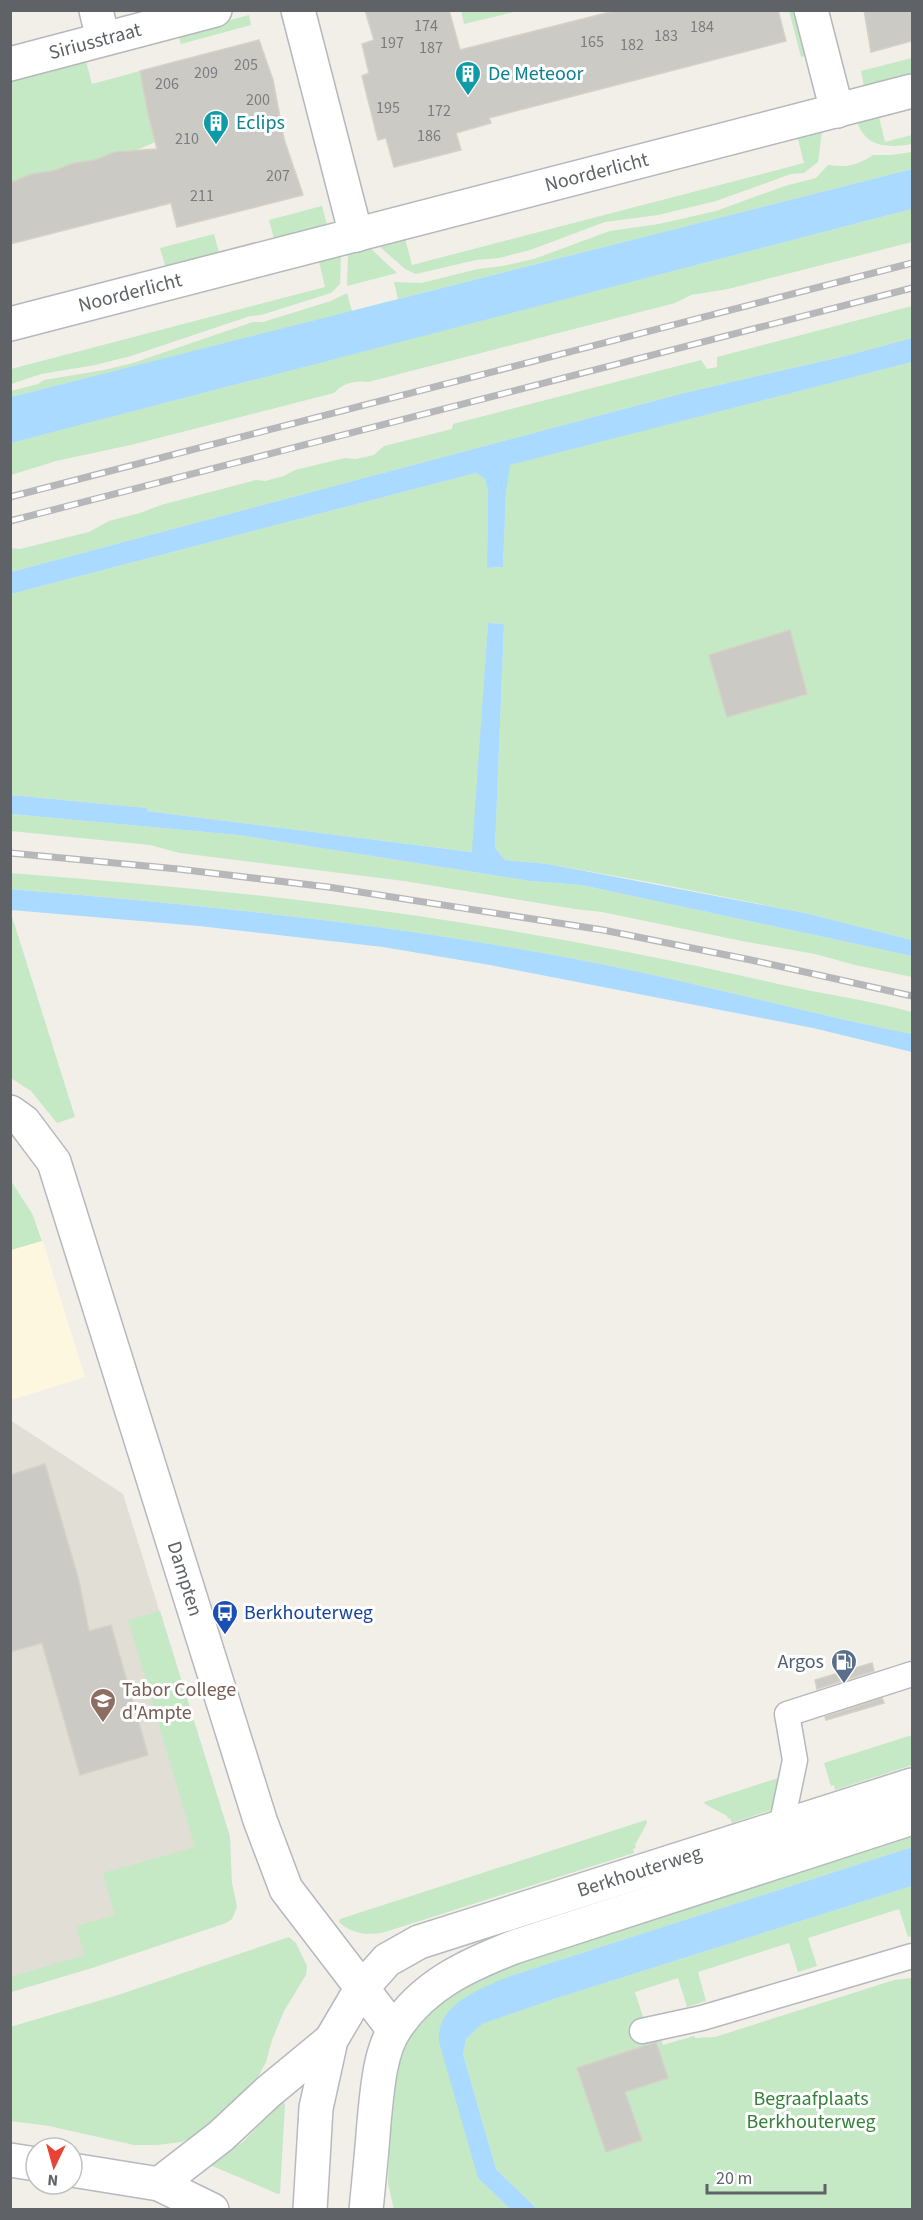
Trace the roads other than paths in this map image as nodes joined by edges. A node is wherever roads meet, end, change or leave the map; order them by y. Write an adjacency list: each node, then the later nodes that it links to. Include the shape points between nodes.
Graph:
1 (215, 10): 4 (street, Siriusstraat)
2 (298, 10): 8 (street)
3 (811, 10): 7 (street)
4 (100, 25): 5 (street, Siriusstraat)
5 (10, 64)
6 (912, 91): 7 (street, Noorderlicht)
7 (837, 111): 8 (street, Noorderlicht)
8 (356, 235): 9 (street, Noorderlicht)
9 (10, 324)
10 (10, 1112): 16 (street, Dampten, via 24,1122 54,1162 257,1810 286,1889)
11 (912, 1674): 14 (lane, via 787,1714 795,1760)
12 (912, 1785): 14 (street, Berkhouterweg)
13 (912, 1818): 17 (street, Berkhouterweg, via 476,1962 444,1979 415,2004)
14 (781, 1827): 16 (street, Berkhouterweg, via 419,1942 387,1960)
15 (912, 1956): 18 (lane, via 702,2018)
16 (361, 1989): 17 (street, Dampten); 19 (street, Berkhouterweg)
17 (394, 2030): 24 (street, Berkhouterweg, via 379,2072)
18 (642, 2031)
19 (331, 2040): 21 (street); 23 (street, Berkhouterweg, via 316,2108)
20 (84, 2172): 21 (street)
21 (159, 2184): 22 (street)
22 (212, 2210)
23 (309, 2210)
24 (366, 2210)

